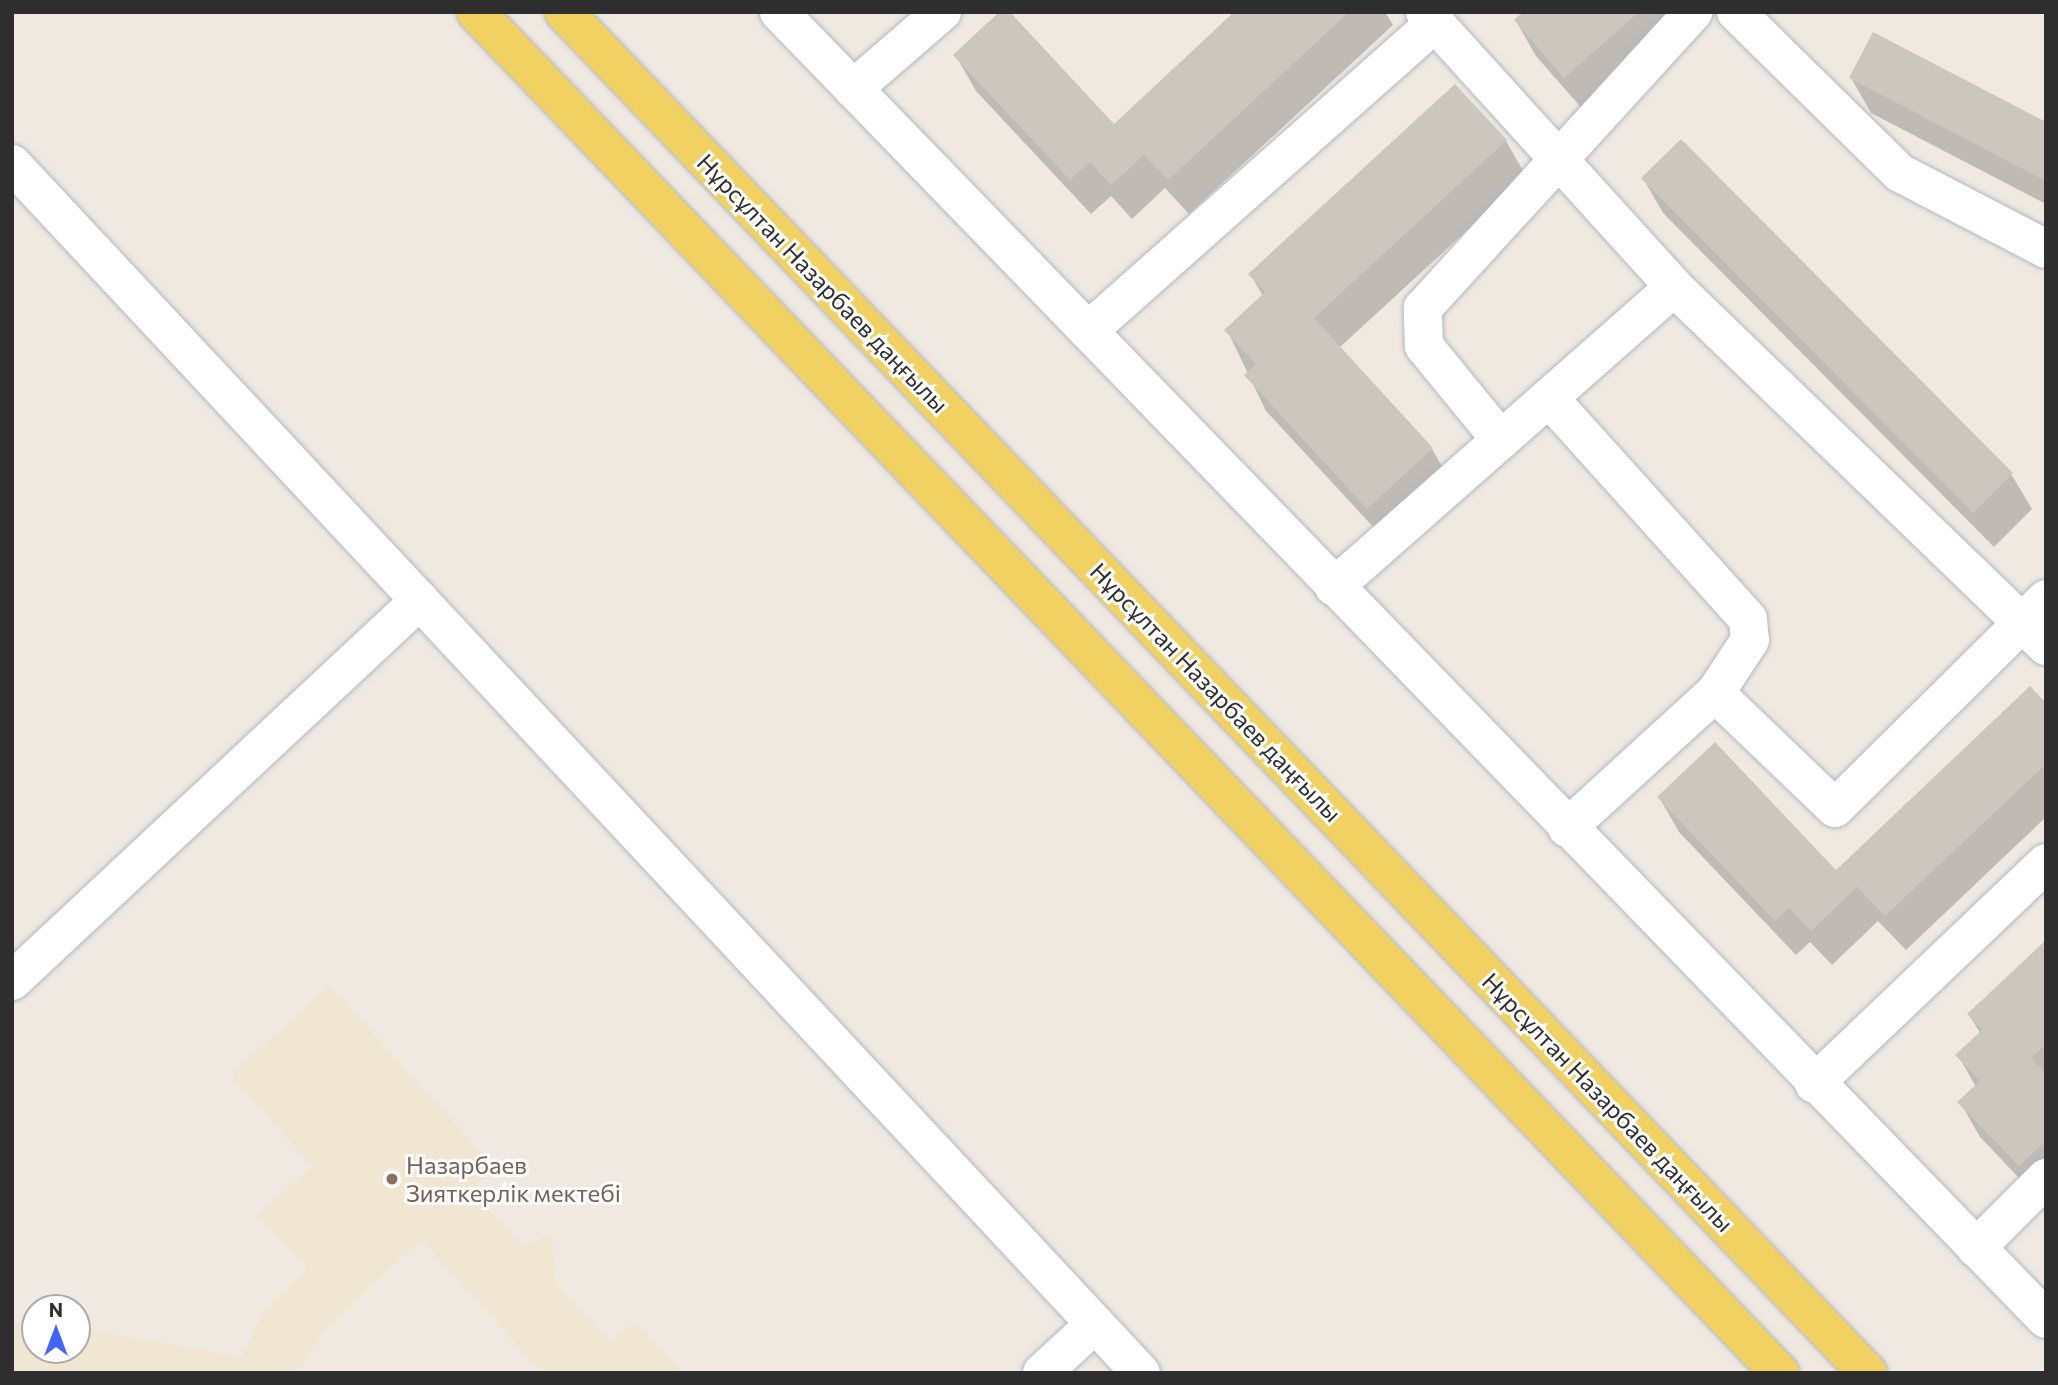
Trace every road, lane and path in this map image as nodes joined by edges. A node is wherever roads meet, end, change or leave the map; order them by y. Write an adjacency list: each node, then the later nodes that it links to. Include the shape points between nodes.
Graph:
1 (476, 12): 30 (main road)
2 (564, 12): 31 (main road, Нұрсұлтан Назарбаев даңғылы)
3 (779, 12): 8 (street)
4 (942, 12): 8 (street)
5 (1693, 12): 9 (street)
6 (1736, 12): 11 (street, via 1900,173)
7 (1430, 18): 9 (street); 13 (street)
8 (853, 89): 13 (street)
9 (1560, 161): 12 (street); 15 (street, via 1423,308 1424,346)
10 (12, 164): 17 (street)
11 (2046, 249)
12 (1674, 288): 14 (street); 18 (street)
13 (1088, 331): 16 (street)
14 (1549, 398): 15 (street); 19 (street, via 1748,619 1750,640)
15 (1501, 440): 16 (street)
16 (1334, 587): 20 (street)
17 (420, 600): 22 (street); 27 (street)
18 (2038, 623): 19 (street, via 1835,807)
19 (1715, 693): 20 (street)
20 (1567, 828): 23 (street)
21 (2046, 863): 23 (street)
22 (12, 980)
23 (1814, 1084): 25 (street)
24 (2046, 1178): 25 (street)
25 (1976, 1248): 26 (street)
26 (2046, 1319)
27 (1095, 1324): 28 (street); 29 (street)
28 (1042, 1373)
29 (1141, 1373)
30 (1780, 1373)
31 (1868, 1373)

